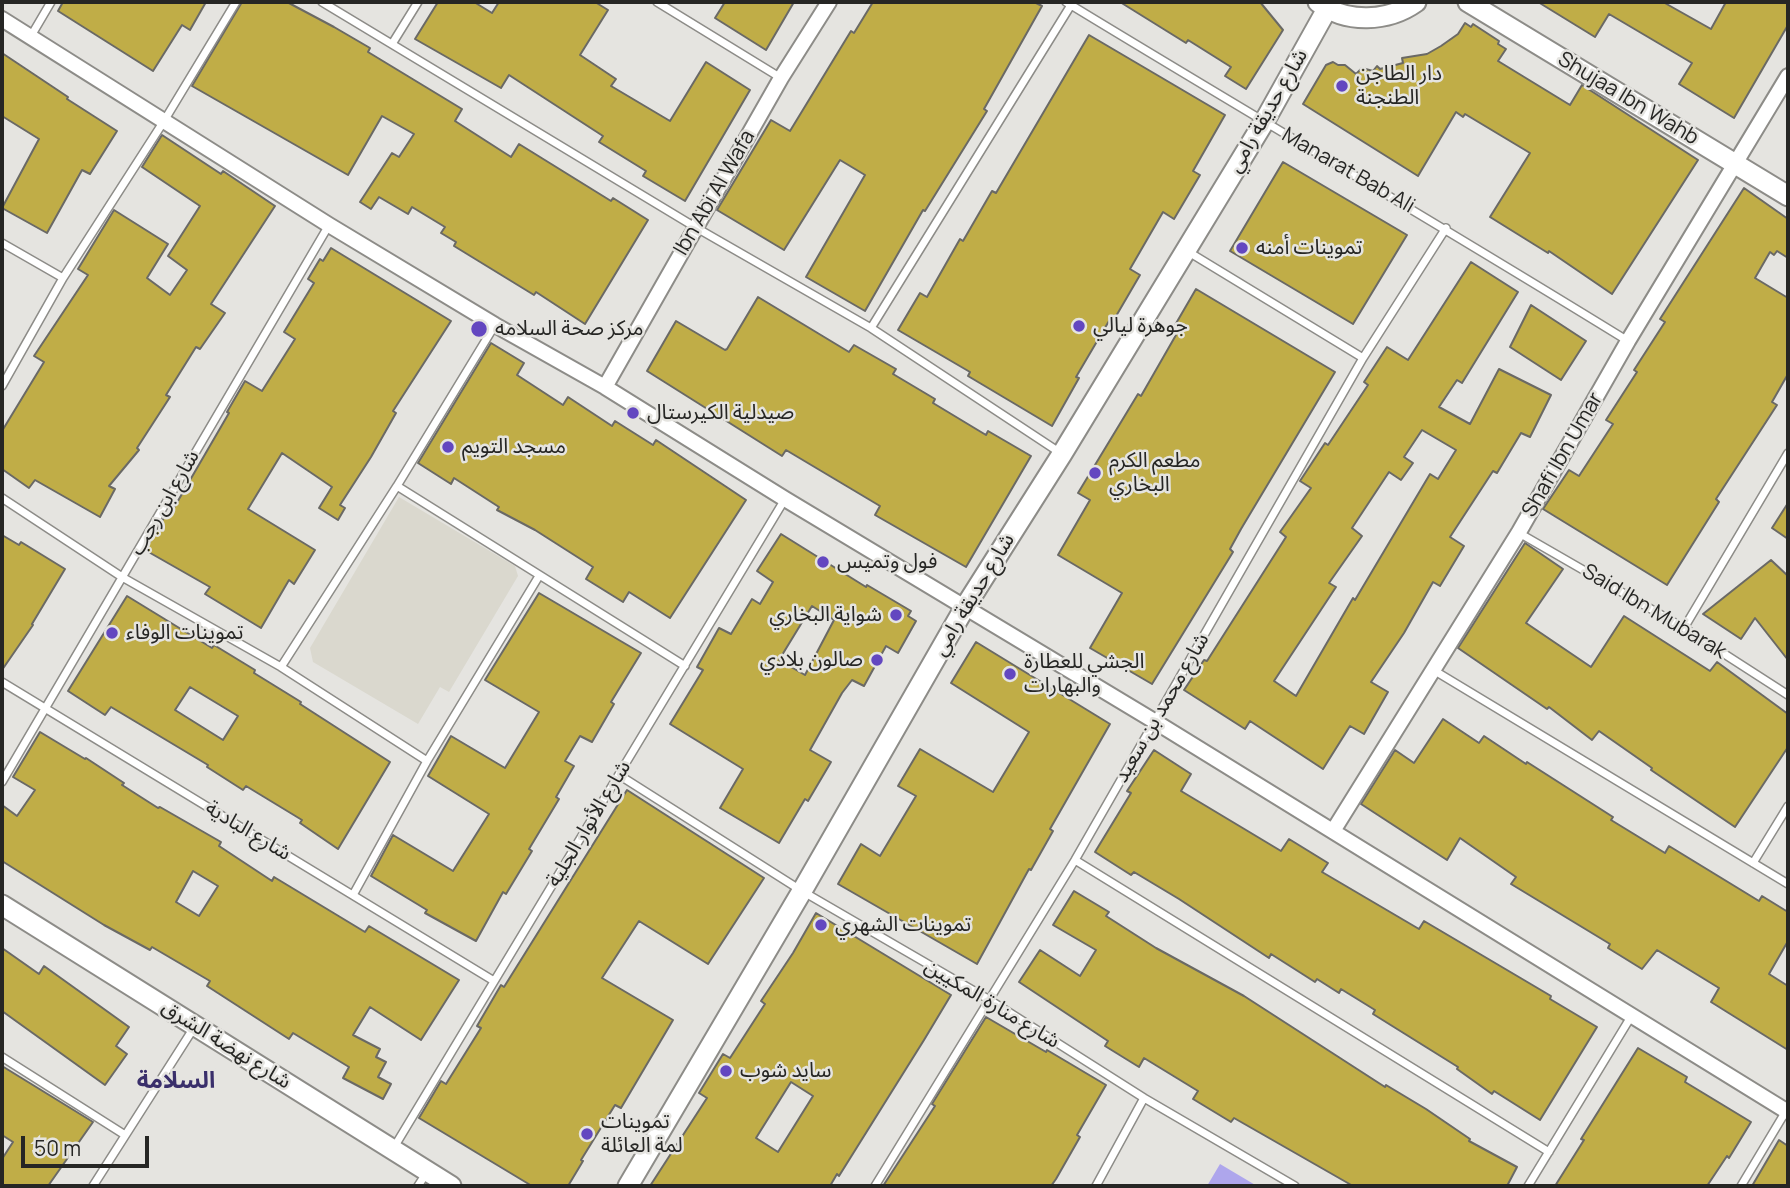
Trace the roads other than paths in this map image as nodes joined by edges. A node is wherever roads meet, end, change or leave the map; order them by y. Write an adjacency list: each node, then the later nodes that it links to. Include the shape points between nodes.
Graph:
1 (51, 2): 12 (lane)
2 (236, 2): 16 (lane)
3 (322, 2): 13 (lane)
4 (418, 2): 13 (lane)
5 (657, 2): 15 (lane)
6 (829, 2): 15 (street, Ibn Abi Al Wafa)
7 (1416, 2): 10 (street, via 1386,16 1356,18)
8 (1468, 2): 18 (street, Shujaa Ibn Wahb)
9 (1069, 3): 17 (lane, Manarat Bab Ali); 27 (lane)
10 (1322, 5): 17 (street, شارع حديقة رامي)
11 (2, 19): 12 (street)
12 (30, 36): 16 (street)
13 (391, 44): 21 (lane)
14 (1788, 76): 18 (street, Shafi Ibn Umar)
15 (781, 78): 21 (street, Ibn Abi Al Wafa)
16 (164, 121): 20 (street); 25 (lane)
17 (1264, 122): 22 (lane, Manarat Bab Ali); 24 (street, شارع حديقة رامي)
18 (1735, 163): 19 (street, Shujaa Ibn Wahb); 28 (street, Shafi Ibn Umar)
19 (1788, 196)
20 (328, 225): 26 (street); 39 (lane, شارع ابن رجب)
21 (695, 227): 27 (lane); 31 (street, Ibn Abi Al Wafa)
22 (1446, 228): 28 (lane, Manarat Bab Ali); 29 (lane, شارع محمد بن سعيد)
23 (2, 243): 25 (lane)
24 (1185, 249): 29 (lane); 33 (street, شارع حديقة رامي)
25 (63, 278): 30 (lane)
26 (495, 325): 31 (street); 34 (lane)
27 (871, 328): 33 (lane)
28 (1628, 341): 37 (street, Shafi Ibn Umar)
29 (1363, 358): 48 (lane, شارع محمد بن سعيد)
30 (2, 386)
31 (605, 387): 36 (street)
32 (1788, 453): 41 (lane)
33 (1062, 454): 40 (street, شارع حديقة رامي)
34 (397, 486): 38 (lane); 43 (lane)
35 (2, 498): 39 (lane)
36 (785, 499): 40 (street); 42 (lane, شارع الأنوار الجلية)
37 (1519, 532): 41 (lane, Said Ibn Mubarak); 44 (street, Shafi Ibn Umar)
38 (539, 576): 42 (lane); 49 (lane)
39 (122, 577): 43 (lane); 47 (lane, شارع ابن رجب)
40 (965, 607): 48 (street); 57 (street, شارع حديقة رامي)
41 (1685, 628): 46 (lane, Said Ibn Mubarak)
42 (685, 666): 50 (lane, شارع الأنوار الجلية)
43 (281, 667): 49 (lane)
44 (1434, 671): 53 (street, Shafi Ibn Umar); 55 (lane)
45 (2, 682): 47 (lane, شارع البادية)
46 (1788, 695)
47 (45, 708): 51 (lane, شارع ابن رجب); 58 (lane, شارع البادية)
48 (1154, 721): 53 (street); 54 (lane, شارع محمد بن سعيد)
49 (427, 761): 58 (lane)
50 (619, 775): 57 (lane, شارع منارة المكيين); 60 (lane, شارع الأنوار الجلية)
51 (2, 782)
52 (1788, 806): 55 (lane)
53 (1334, 831): 62 (street)
54 (1074, 860): 61 (lane, شارع محمد بن سعيد); 69 (lane)
55 (1753, 863): 56 (lane)
56 (1788, 884)
57 (802, 891): 61 (lane, شارع منارة المكيين); 73 (street, شارع حديقة رامي)
58 (353, 895): 60 (lane, شارع البادية)
59 (2, 905): 63 (street, شارع نهضة الشرق)
60 (494, 981): 68 (lane, شارع الأنوار الجلية)
61 (988, 999): 65 (lane, شارع منارة المكيين); 74 (lane, شارع محمد بن سعيد)
62 (1633, 1015): 66 (street); 69 (lane)
63 (195, 1026): 67 (lane); 68 (street, شارع نهضة الشرق)
64 (2, 1057): 67 (lane)
65 (1144, 1098): 75 (lane); 76 (lane, شارع منارة المكيين)
66 (1787, 1112): 78 (lane)
67 (125, 1135): 71 (lane)
68 (393, 1150): 70 (street, شارع نهضة الشرق)
69 (1549, 1152): 77 (lane)
70 (423, 1179): 72 (street, شارع نهضة الشرق)
71 (93, 1186)
72 (451, 1186)
73 (628, 1186)
74 (874, 1186)
75 (1096, 1186)
76 (1294, 1186)
77 (1528, 1186)
78 (1741, 1186)

